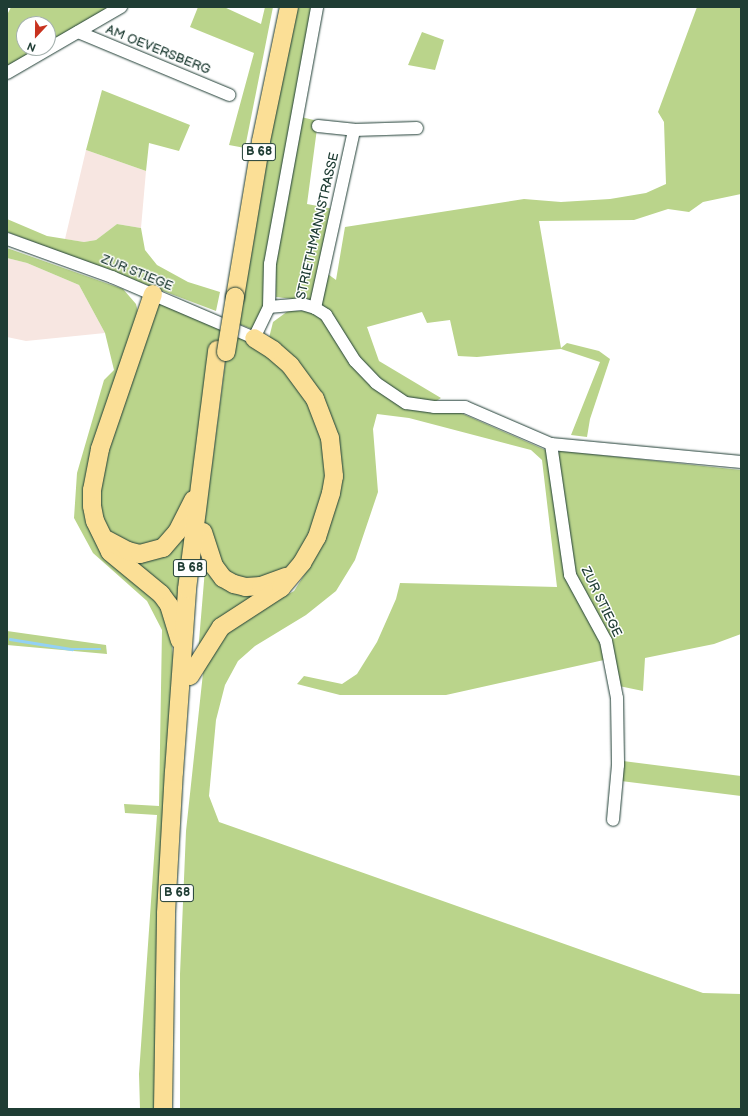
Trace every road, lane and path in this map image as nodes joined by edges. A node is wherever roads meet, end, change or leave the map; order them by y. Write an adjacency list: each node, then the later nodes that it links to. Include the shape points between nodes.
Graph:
1 (121, 7): 5 (street)
2 (279, 7): 13 (highway, B 68, via 252,139)
3 (289, 7): 13 (highway, B 68)
4 (317, 7): 14 (street, via 270,264)
5 (78, 32): 6 (street); 7 (street, AM OEVERSBERG)
6 (7, 73)
7 (229, 95)
8 (318, 126): 10 (street)
9 (417, 128): 10 (street)
10 (354, 130): 15 (street, STRIETHMANNSTRASSE)
11 (7, 239): 12 (street, ZUR STIEGE)
12 (153, 294): 16 (street, ZUR STIEGE); 22 (highway, B 68, via 94,473 92,506)
13 (230, 296): 17 (highway, B 68)
14 (269, 307): 15 (street, STRIETHMANNSTRASSE, via 302,304); 16 (street)
15 (315, 308): 18 (street, via 326,314 355,361 390,394 406,402 420,405 465,407)
16 (254, 338): 23 (highway, B 68, via 273,350 304,381 315,399 330,438 334,476 326,514 310,551)
17 (222, 351): 20 (highway, B 68); 21 (highway, B 68)
18 (551, 444): 19 (street); 26 (street, ZUR STIEGE, via 570,575 606,641 617,698 618,765)
19 (741, 462)
20 (199, 489): 22 (highway, B 68, via 177,532 163,548 140,554 128,551); 24 (highway, B 68)
21 (203, 532): 23 (highway, B 68, via 214,566 223,578 234,584 246,587 260,586); 25 (highway, B 68)
22 (102, 537): 24 (highway, B 68, via 110,552 161,594 169,606)
23 (292, 574): 25 (highway, B 68, via 281,588 220,627)
24 (183, 647): 27 (highway, B 68, via 168,879)
25 (190, 676): 28 (highway, B 68, via 176,906)
26 (613, 820)
27 (163, 1109)
28 (172, 1109)

